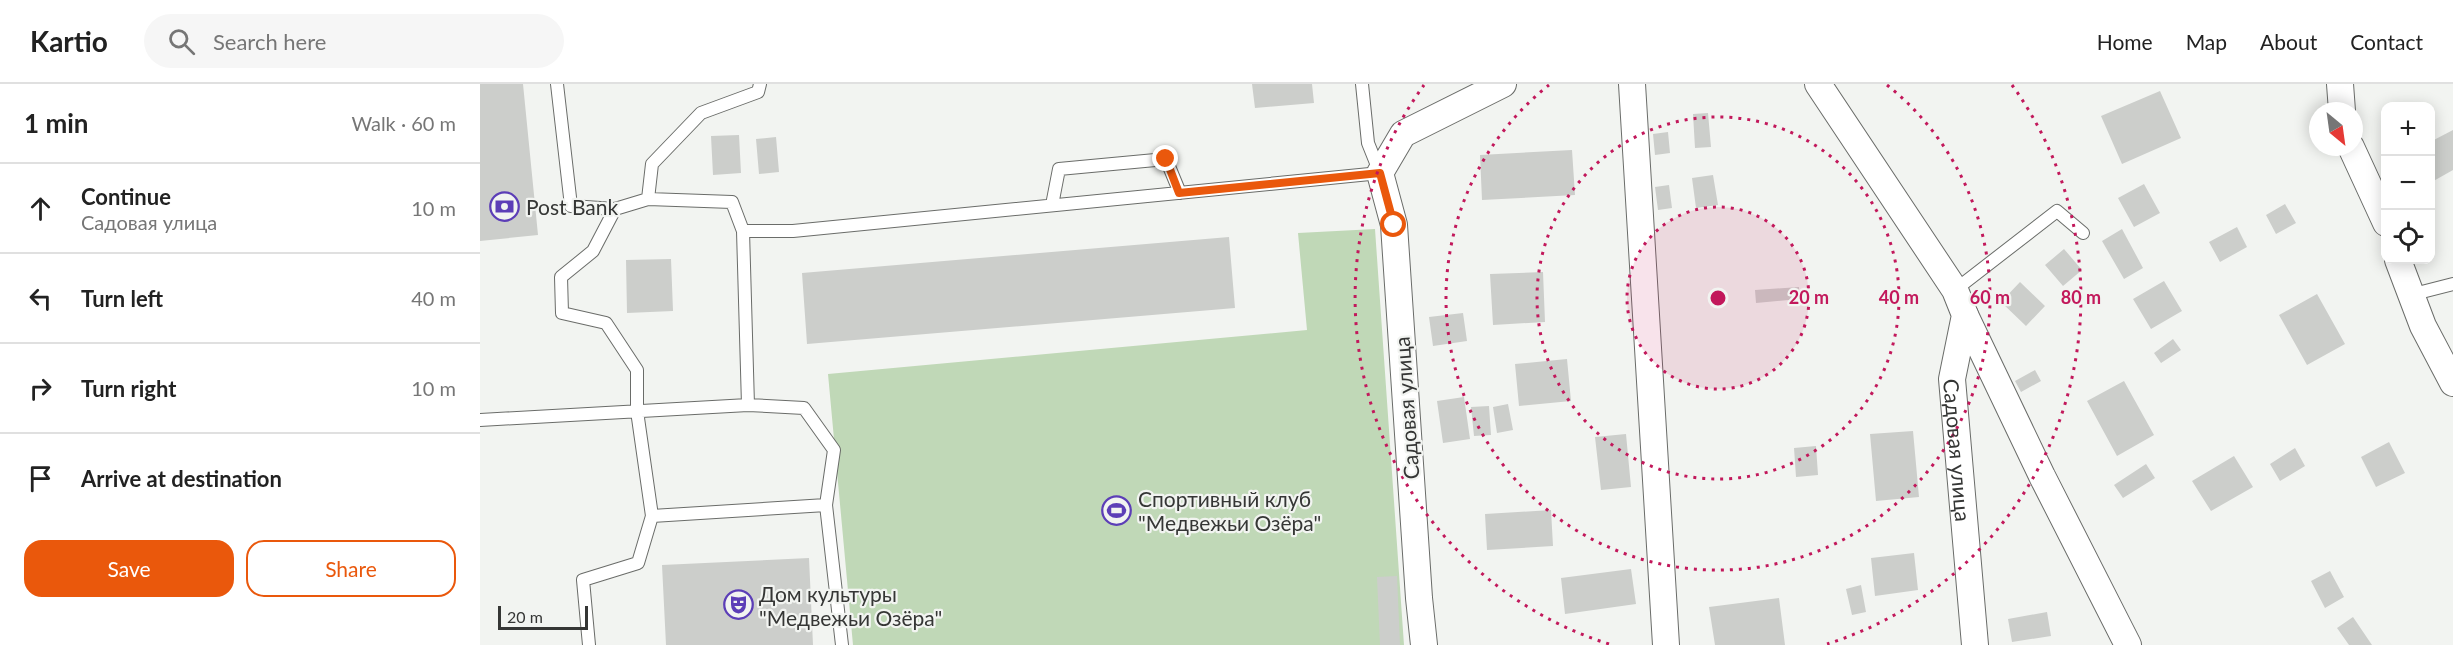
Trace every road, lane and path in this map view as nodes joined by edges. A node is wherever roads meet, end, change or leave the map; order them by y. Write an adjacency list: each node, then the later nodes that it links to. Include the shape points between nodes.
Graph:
1 (557, 84): 14 (lane, via 570,206)
2 (760, 84): 12 (lane, via 758,92 700,113 652,164)
3 (1362, 84): 10 (lane, via 1368,143)
4 (1503, 84): 10 (street, via 1403,134)
5 (1632, 84): 32 (street)
6 (1818, 84): 20 (street)
7 (2340, 84): 8 (street)
8 (2341, 102)
9 (2355, 156): 15 (street)
10 (1380, 173): 11 (lane); 31 (street, Садовая улица, via 1394,225)
11 (1179, 193): 13 (lane); 13 (lane, via 1166,159 1059,169)
12 (648, 199): 14 (lane); 16 (lane, via 732,202)
13 (1052, 205): 16 (lane, via 793,231)
14 (615, 209): 25 (lane, via 594,251 561,277 562,312 606,323 637,370)
15 (2381, 214)
16 (743, 231): 24 (lane)
17 (2083, 233): 20 (lane, via 2057,211)
18 (2399, 264): 21 (street)
19 (2453, 284): 21 (lane)
20 (1955, 290): 22 (street)
21 (2410, 295): 23 (street)
22 (1965, 315): 33 (street, Садовая улица, via 1952,379); 34 (street)
23 (2453, 383)
24 (747, 405): 25 (lane); 27 (lane, via 804,408 834,450)
25 (637, 411): 26 (lane); 28 (lane)
26 (480, 420)
27 (826, 505): 28 (lane); 30 (lane)
28 (652, 516): 29 (lane, via 638,563 583,580)
29 (589, 645)
30 (842, 645)
31 (1424, 645)
32 (1666, 645)
33 (1975, 645)
34 (2128, 645)

